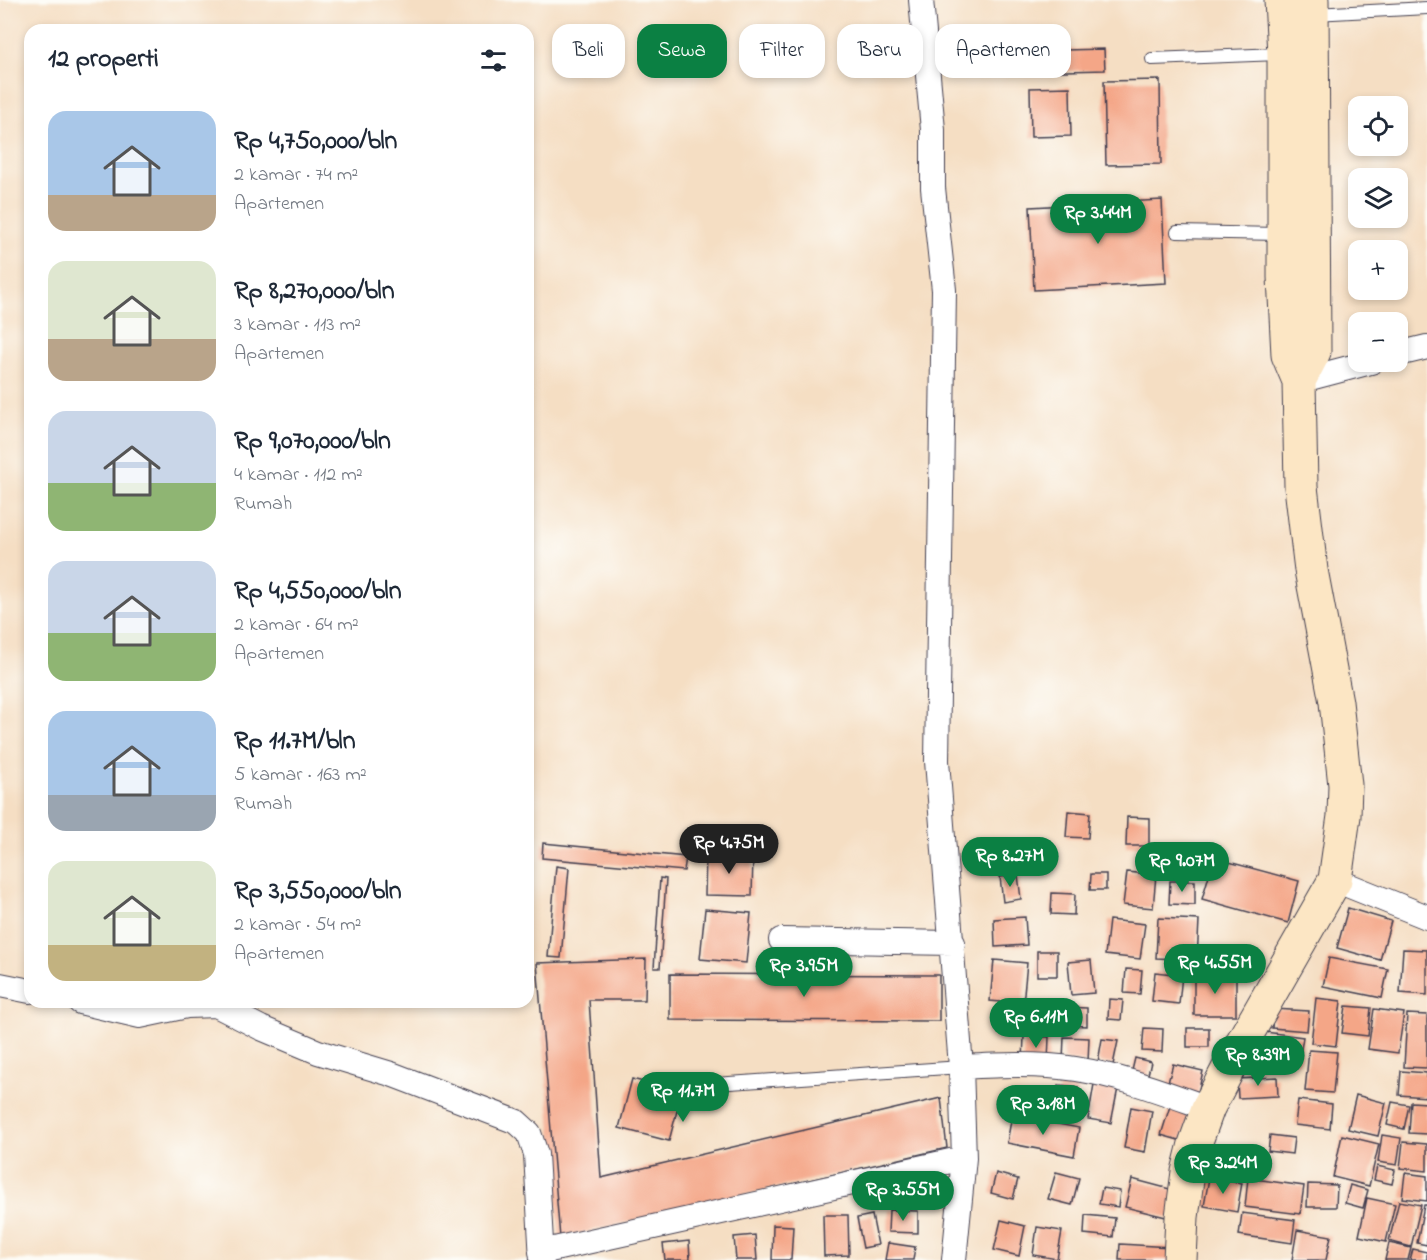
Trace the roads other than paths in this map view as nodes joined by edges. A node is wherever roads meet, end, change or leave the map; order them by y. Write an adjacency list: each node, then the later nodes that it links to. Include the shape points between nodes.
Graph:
1 (921, 0): 15 (street, via 944,290 937,761)
2 (1427, 8): 3 (lane)
3 (1297, 12): 4 (main road)
4 (1298, 51): 5 (lane); 7 (main road); 11 (main road, via 1314,352)
5 (1152, 58)
6 (1177, 232): 7 (lane)
7 (1284, 234): 11 (main road, via 1288,355)
8 (1427, 346): 9 (street)
9 (1408, 351)
10 (1348, 368): 11 (street)
11 (1299, 381): 12 (main road, via 1301,487 1311,570 1336,702 1345,785)
12 (1335, 880): 13 (street); 23 (main road)
13 (1427, 917)
14 (782, 940): 15 (street)
15 (952, 943): 21 (street)
16 (0, 985): 17 (street)
17 (24, 990)
18 (106, 1008): 19 (street, via 140,1016)
19 (178, 1008)
20 (222, 1008): 25 (street, via 318,1052 391,1074 517,1122 529,1133 536,1154)
21 (961, 1067): 22 (lane); 23 (street, via 1074,1068 1140,1084); 24 (street)
22 (715, 1084)
23 (1208, 1108): 27 (main road, via 1188,1172)
24 (964, 1158): 25 (street); 26 (street)
25 (542, 1256)
26 (954, 1260)
27 (1180, 1260)

